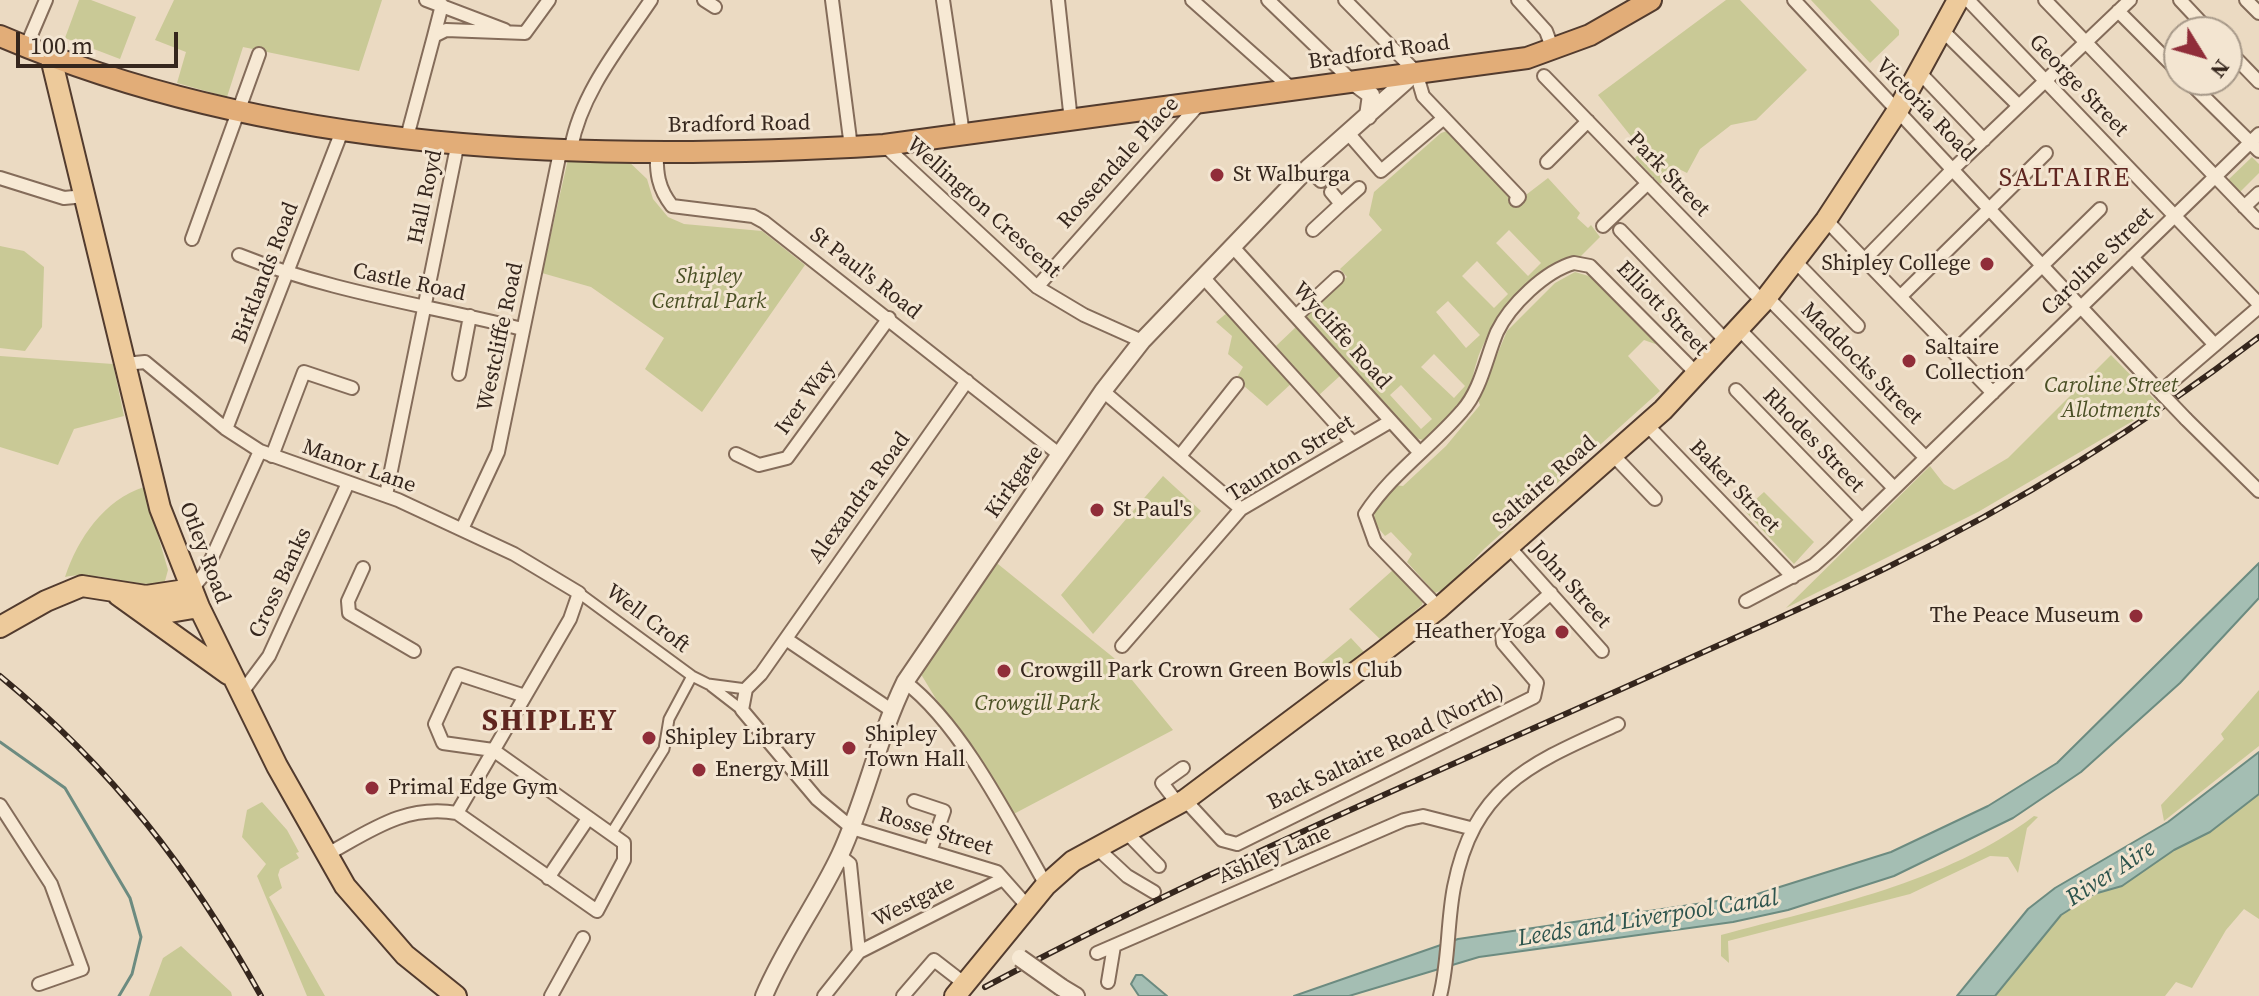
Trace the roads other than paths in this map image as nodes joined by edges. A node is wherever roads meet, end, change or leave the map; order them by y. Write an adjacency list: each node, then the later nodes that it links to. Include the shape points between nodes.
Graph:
1 (46, 0): 29 (street)
2 (426, 0): 20 (street)
3 (549, 0): 25 (street, via 531,28)
4 (651, 0): 61 (street, Westcliffe Road, via 594,88)
5 (832, 0): 59 (street)
6 (943, 0): 53 (street)
7 (1058, 0): 49 (street)
8 (1192, 0): 41 (street)
9 (1268, 0): 38 (street)
10 (1345, 0): 35 (street)
11 (1518, 0): 30 (street, via 1546,31)
12 (1651, 0): 30 (highway, Bradford Road)
13 (1794, 0): 45 (street, Victoria Road)
14 (1958, 0): 24 (main road, Saltaire Road)
15 (1968, 0): 39 (street, George Street)
16 (2130, 0): 21 (street)
17 (2180, 0): 23 (street)
18 (2246, 0): 22 (street)
19 (2048, 1): 28 (street)
20 (442, 5): 25 (street); 27 (street)
21 (2118, 11): 28 (street); 32 (street)
22 (2259, 13)
23 (2195, 16)
24 (1942, 30): 36 (main road, Saltaire Road); 44 (street)
25 (519, 35): 27 (street, via 446,30)
26 (0, 36): 29 (highway, Bradford Road)
27 (434, 36): 54 (street)
28 (2085, 43): 39 (street); 66 (street)
29 (26, 47): 33 (highway, Bradford Road)
30 (1553, 50): 35 (highway, Bradford Road)
31 (259, 54): 46 (street)
32 (2163, 56)
33 (51, 58): 46 (highway, Bradford Road); 73 (main road, Otley Road)
34 (2243, 66): 40 (street)
35 (1416, 72): 38 (highway, Bradford Road); 47 (street, Kirkgate); 48 (street, via 1423,96)
36 (1920, 73): 45 (main road, Saltaire Road); 55 (street)
37 (1544, 76): 50 (street, Park Street)
38 (1352, 81): 41 (highway, Bradford Road); 47 (street, via 1371,95)
39 (2046, 81): 44 (street); 79 (street, George Street)
40 (2259, 82)
41 (1292, 89): 43 (highway, Bradford Road)
42 (2205, 96): 57 (street)
43 (1201, 102): 49 (highway, Bradford Road); 95 (street, Rossendale Place)
44 (2019, 106): 55 (street)
45 (1898, 110): 65 (street, Victoria Road); 80 (main road, Saltaire Road)
46 (240, 112): 51 (highway, Bradford Road); 85 (street)
47 (1368, 116): 52 (street, Kirkgate)
48 (1444, 118): 52 (street, via 1381,171); 74 (street, via 1519,197)
49 (1071, 121): 53 (highway, Bradford Road)
50 (1588, 121): 63 (street); 69 (street, Park Street)
51 (342, 131): 54 (highway, Bradford Road); 92 (street, Birklands Road)
52 (1348, 133): 64 (street, Kirkgate)
53 (963, 134): 58 (highway, Bradford Road)
54 (407, 137): 56 (highway, Bradford Road)
55 (1984, 140): 65 (street)
56 (458, 142): 61 (highway, Bradford Road); 100 (street, Hall Royd)
57 (2256, 142): 66 (street, Caroline Street)
58 (884, 145): 59 (highway, Bradford Road); 95 (street, Wellington Crescent)
59 (851, 147): 60 (highway, Bradford Road)
60 (657, 150): 61 (highway, Bradford Road); 103 (street, St Paul's Road, via 656,173 672,206 753,216)
61 (564, 151): 105 (street, Westcliffe Road)
62 (2046, 153): 77 (street)
63 (1547, 162)
64 (1308, 168): 68 (street); 86 (street, Kirkgate)
65 (1953, 169): 77 (street, Victoria Road); 89 (street)
66 (2215, 177): 76 (street); 79 (street, Caroline Street)
67 (0, 178): 73 (street, via 64,198)
68 (1321, 181)
69 (1648, 183): 82 (street); 97 (street, Park Street)
70 (1359, 188): 75 (street)
71 (1331, 192): 75 (street)
72 (2259, 193): 76 (street)
73 (85, 196): 110 (main road, Otley Road)
74 (1516, 200)
75 (1341, 204): 83 (street)
76 (2244, 207): 81 (street)
77 (1991, 208): 91 (street, Victoria Road); 96 (street)
78 (2100, 209): 91 (street)
79 (2175, 216): 88 (street, Caroline Street); 98 (street, George Street)
80 (1826, 220): 89 (street); 90 (main road, Saltaire Road)
81 (2259, 222)
82 (1603, 226)
83 (1313, 230)
84 (1620, 230): 106 (street)
85 (192, 239)
86 (1232, 246): 93 (street, Kirkgate); 102 (street, Wycliffe Road)
87 (239, 255): 92 (street, Castle Road)
88 (2132, 257): 99 (street, Caroline Street); 108 (street)
89 (1865, 259): 96 (street)
90 (1795, 261): 97 (main road, Saltaire Road); 104 (street)
91 (2044, 267): 99 (street, Victoria Road); 109 (street)
92 (287, 274): 100 (street, Castle Road); 122 (street, Birklands Road)
93 (1203, 277): 107 (street, Kirkgate); 123 (street)
94 (1337, 278): 102 (street)
95 (1037, 287): 107 (street, Wellington Crescent)
96 (1901, 296): 109 (street)
97 (1765, 300): 106 (main road, Saltaire Road); 130 (street, Maddocks Street)
98 (2259, 305): 108 (street)
99 (2081, 306): 118 (street, Caroline Street); 119 (street, Victoria Road)
100 (423, 307): 101 (street, Castle Road); 134 (street, Hall Royd)
101 (470, 316): 105 (street, Castle Road); 111 (street)
102 (1296, 316): 120 (street, Wycliffe Road)
103 (889, 318): 113 (street, St Paul's Road); 126 (street, Iver Way, via 787,458 759,465)
104 (1858, 326)
105 (522, 329): 138 (street, Westcliffe Road, via 498,452)
106 (1733, 336): 112 (main road, Saltaire Road); 132 (street)
107 (1142, 341): 117 (street, Kirkgate)
108 (2215, 345): 119 (street)
109 (1954, 352): 118 (street)
110 (125, 364): 122 (street, Manor Lane, via 145,362); 144 (main road, Otley Road, via 160,508)
111 (459, 374)
112 (1698, 375): 121 (main road, Saltaire Road); 125 (street, Elliott Street, via 1598,271 1582,263 1566,265 1516,306 1498,330 1465,408)
113 (967, 381): 127 (street, St Paul's Road); 150 (street, Alexandra Road)
114 (1237, 384): 129 (street)
115 (352, 388): 124 (street, via 304,372)
116 (1736, 390): 137 (street, Rhodes Street)
117 (1103, 391): 127 (street, Kirkgate); 129 (street)
118 (1993, 393): 130 (street, Caroline Street)
119 (2162, 394): 133 (street, Victoria Road, bridge)
120 (1391, 421): 123 (street, Taunton Street); 125 (street, Wycliffe Road)
121 (1647, 425): 128 (main road, Saltaire Road); 141 (street, Baker Street)
122 (226, 429): 124 (street, Manor Lane)
123 (1353, 443): 136 (street, Taunton Street)
124 (266, 453): 131 (street, Manor Lane); 144 (street)
125 (1420, 453): 148 (street, via 1380,491 1365,514 1375,542)
126 (736, 454)
127 (1060, 455): 155 (street, Kirkgate)
128 (1613, 455): 135 (street); 139 (main road, Saltaire Road)
129 (1180, 456): 136 (street)
130 (1926, 458): 132 (street, Caroline Street)
131 (348, 483): 134 (street, Manor Lane); 157 (street, Cross Banks, via 269,656)
132 (1894, 488): 137 (street, Caroline Street)
133 (2259, 491)
134 (386, 495): 138 (street, Manor Lane)
135 (1655, 499)
136 (1241, 509): 151 (street, Taunton Street)
137 (1862, 520): 141 (street, Caroline Street, via 1814,565)
138 (462, 529): 145 (street, Manor Lane, via 514,554)
139 (1509, 547): 143 (street, John Street); 148 (main road, Saltaire Road)
140 (363, 568): 152 (street, via 348,601 349,613)
141 (1793, 577): 146 (street, Caroline Street)
142 (114, 593): 144 (main road); 147 (main road); 149 (main road, via 82,586)
143 (1551, 593): 153 (street, John Street); 166 (street, Back Saltaire Road (North), via 1502,636 1537,683 1534,697 1237,844 1222,840)
144 (196, 598): 147 (main road, via 164,613); 157 (main road, Otley Road)
145 (578, 599): 154 (street, Well Croft); 159 (street)
146 (1746, 601)
147 (135, 608): 157 (main road)
148 (1439, 608): 166 (main road, Saltaire Road)
149 (0, 627)
150 (786, 639): 158 (street); 161 (street)
151 (1122, 646)
152 (414, 651)
153 (1602, 651)
154 (692, 676): 156 (street, Well Croft); 172 (street, Well Croft, via 669,719 664,749)
155 (905, 682): 161 (street, Kirkgate); 181 (street, via 926,698 965,750)
156 (708, 684): 158 (street, Well Croft); 160 (street, Well Croft)
157 (236, 686): 176 (main road, Otley Road)
158 (746, 689): 160 (street)
159 (525, 696): 163 (street); 163 (street, via 458,674 435,724 443,743)
160 (742, 710): 170 (street, via 817,799)
161 (891, 710): 170 (street, Kirkgate)
162 (1618, 724): 171 (street, via 1541,760 1496,795)
163 (493, 750): 168 (street); 169 (street)
164 (1183, 768): 166 (street, via 1162,783)
165 (914, 801): 174 (street, via 944,811)
166 (1181, 802): 173 (main road, Saltaire Road)
167 (0, 805): 190 (street, via 51,884 82,969)
168 (457, 813): 176 (street, via 432,808 408,813); 179 (street)
169 (587, 820): 172 (street); 179 (street)
170 (852, 828): 174 (street, Rosse Street); 177 (street, Kirkgate)
171 (1470, 828): 186 (street, Ashley Lane, via 1423,816 1404,820); 193 (street, via 1454,886)
172 (611, 834): 179 (street, via 624,843 624,860 597,911)
173 (1128, 834): 175 (main road, Saltaire Road); 178 (street)
174 (931, 849): 180 (street, Rosse Street, via 997,872)
175 (1098, 849): 181 (main road, Saltaire Road, via 1073,861); 182 (street)
176 (326, 855): 194 (main road, Otley Road, via 373,922)
177 (840, 856): 187 (street, via 850,864); 196 (street, Kirkgate)
178 (1159, 866)
179 (548, 878)
180 (1003, 879): 183 (street); 187 (street, Westgate)
181 (1046, 885): 183 (main road, Saltaire Road)
182 (1154, 892)
183 (1028, 907): 185 (main road, Saltaire Road)
184 (583, 938): 195 (street)
185 (1000, 939): 191 (main road, Saltaire Road); 192 (street, bridge)
186 (1114, 946): 188 (street, Ashley Lane); 189 (street)
187 (859, 952): 197 (street, Westgate)
188 (1097, 953)
189 (1108, 982)
190 (39, 984)
191 (960, 990): 198 (street, via 934,960)
192 (1068, 992)
193 (1442, 992)
194 (456, 996)
195 (551, 996)
196 (764, 996)
197 (824, 996)
198 (903, 996)

